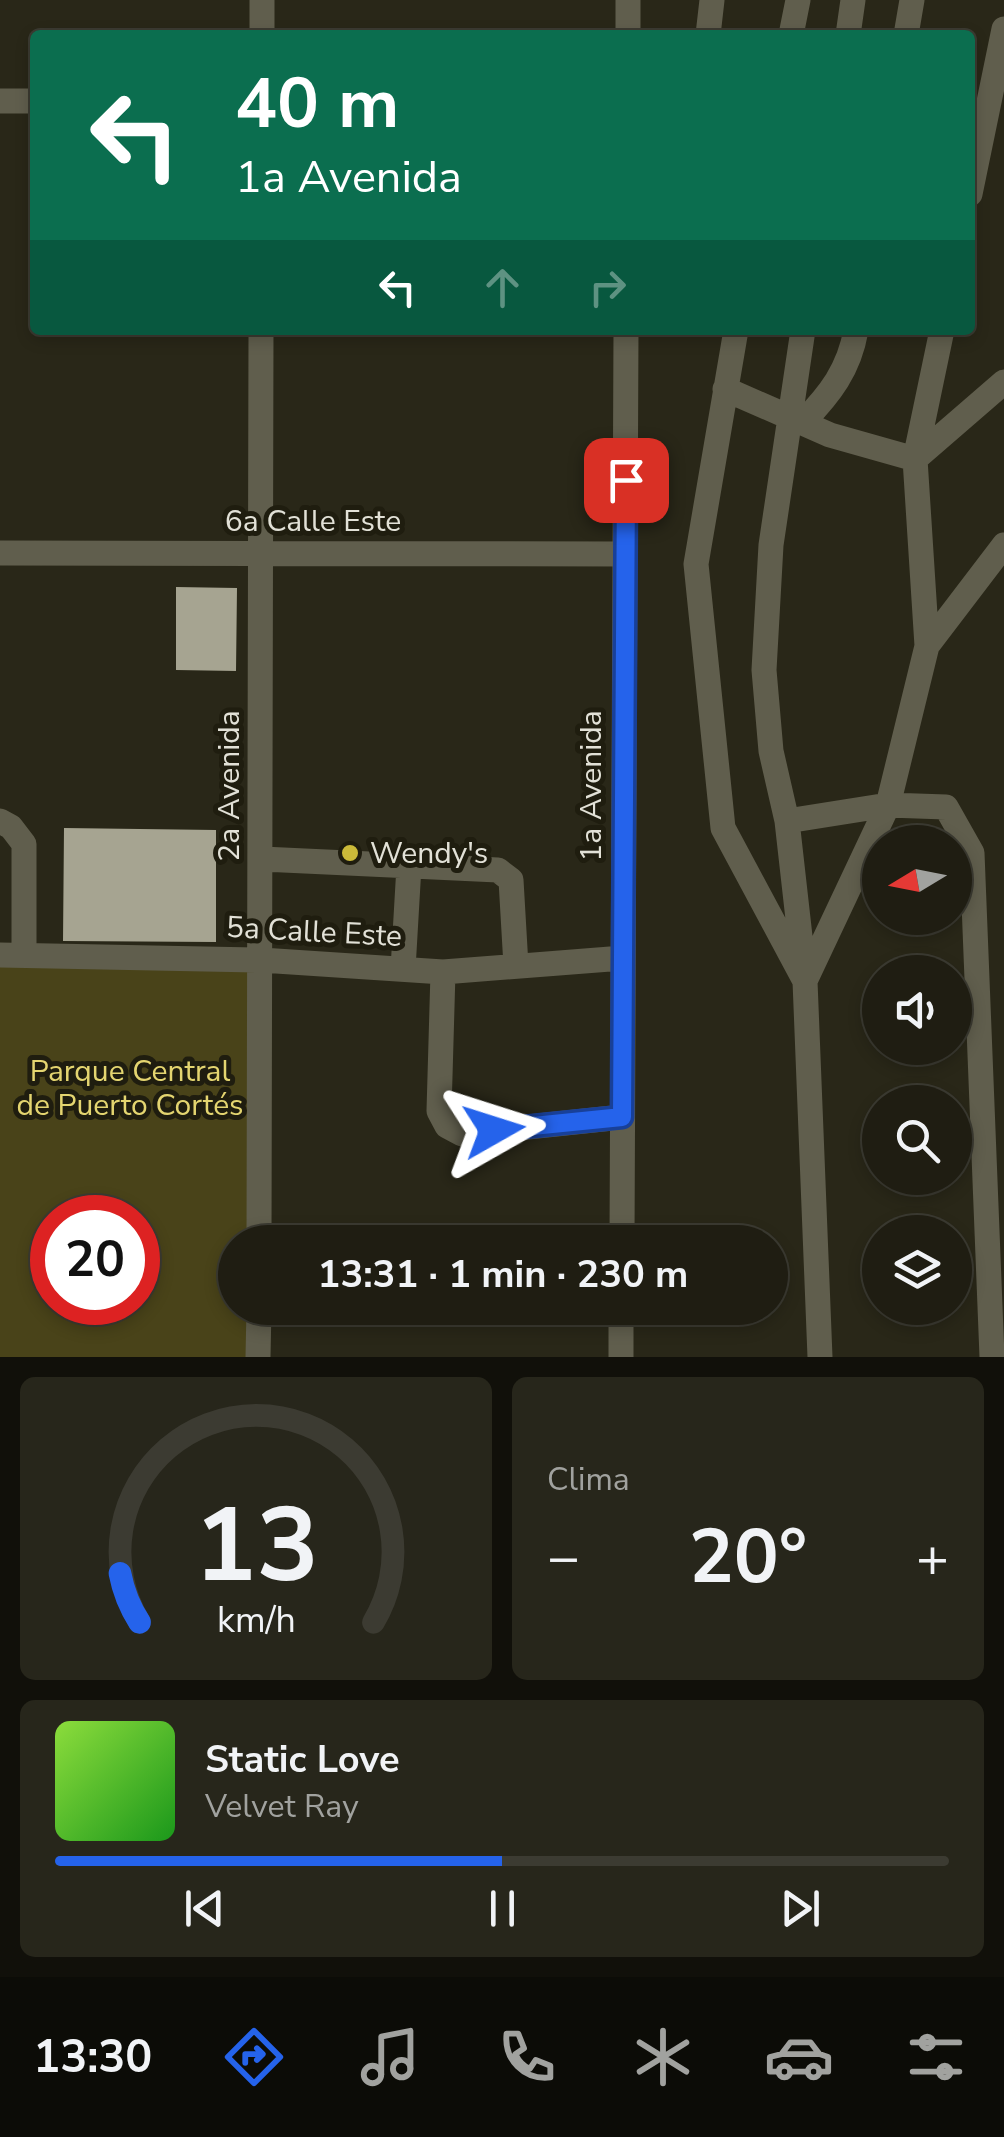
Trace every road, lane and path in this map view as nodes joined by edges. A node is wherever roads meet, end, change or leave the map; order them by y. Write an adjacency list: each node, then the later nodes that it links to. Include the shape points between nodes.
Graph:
1 (262, 0): 8 (street)
2 (628, 0): 9 (street)
3 (712, 0): 10 (street)
4 (798, 0): 11 (street)
5 (853, 0): 12 (street)
6 (912, 0): 13 (street)
7 (1004, 28): 16 (street)
8 (262, 30)
9 (628, 30)
10 (709, 30)
11 (793, 30)
12 (849, 30)
13 (907, 30)
14 (30, 100): 15 (street)
15 (0, 101)
16 (975, 170)
17 (261, 335): 29 (street, 2a Avenida)
18 (626, 335): 30 (street, 1a Avenida)
19 (735, 335): 24 (street)
20 (803, 335): 25 (street)
21 (855, 335): 25 (street, via 834,390)
22 (941, 335): 26 (street)
23 (1004, 382): 26 (street)
24 (726, 389): 25 (street); 43 (street, via 696,564 723,828)
25 (796, 419): 26 (street); 34 (street, via 771,546 764,670 771,751)
26 (915, 460): 31 (street)
27 (1004, 546): 31 (street)
28 (0, 553): 29 (street, 6a Calle Este)
29 (260, 554): 30 (street, 6a Calle Este); 35 (street, 2a Avenida)
30 (625, 554): 38 (street, 1a Avenida)
31 (926, 646): 32 (street)
32 (888, 805): 34 (street); 43 (street); 52 (street, via 946,807 972,853)
33 (0, 821): 37 (street, via 24,844)
34 (788, 822): 43 (street)
35 (262, 859): 36 (street); 39 (street, 2a Avenida)
36 (409, 866): 40 (street, via 498,870 510,880); 41 (street)
37 (12, 955): 39 (street, 5a Calle Este)
38 (623, 958): 40 (street, 5a Calle Este); 44 (street, 1a Avenida)
39 (261, 960): 41 (street, 5a Calle Este); 45 (street, 2a Avenida)
40 (516, 966): 42 (street, 5a Calle Este)
41 (403, 969): 42 (street, 5a Calle Este)
42 (444, 972): 44 (street, via 439,1112 453,1131)
43 (805, 980): 51 (street)
44 (622, 1117): 46 (street, 1a Avenida)
45 (259, 1225)
46 (622, 1225)
47 (259, 1325): 49 (street)
48 (621, 1325): 50 (street)
49 (258, 1357)
50 (621, 1357)
51 (820, 1357)
52 (992, 1357)

